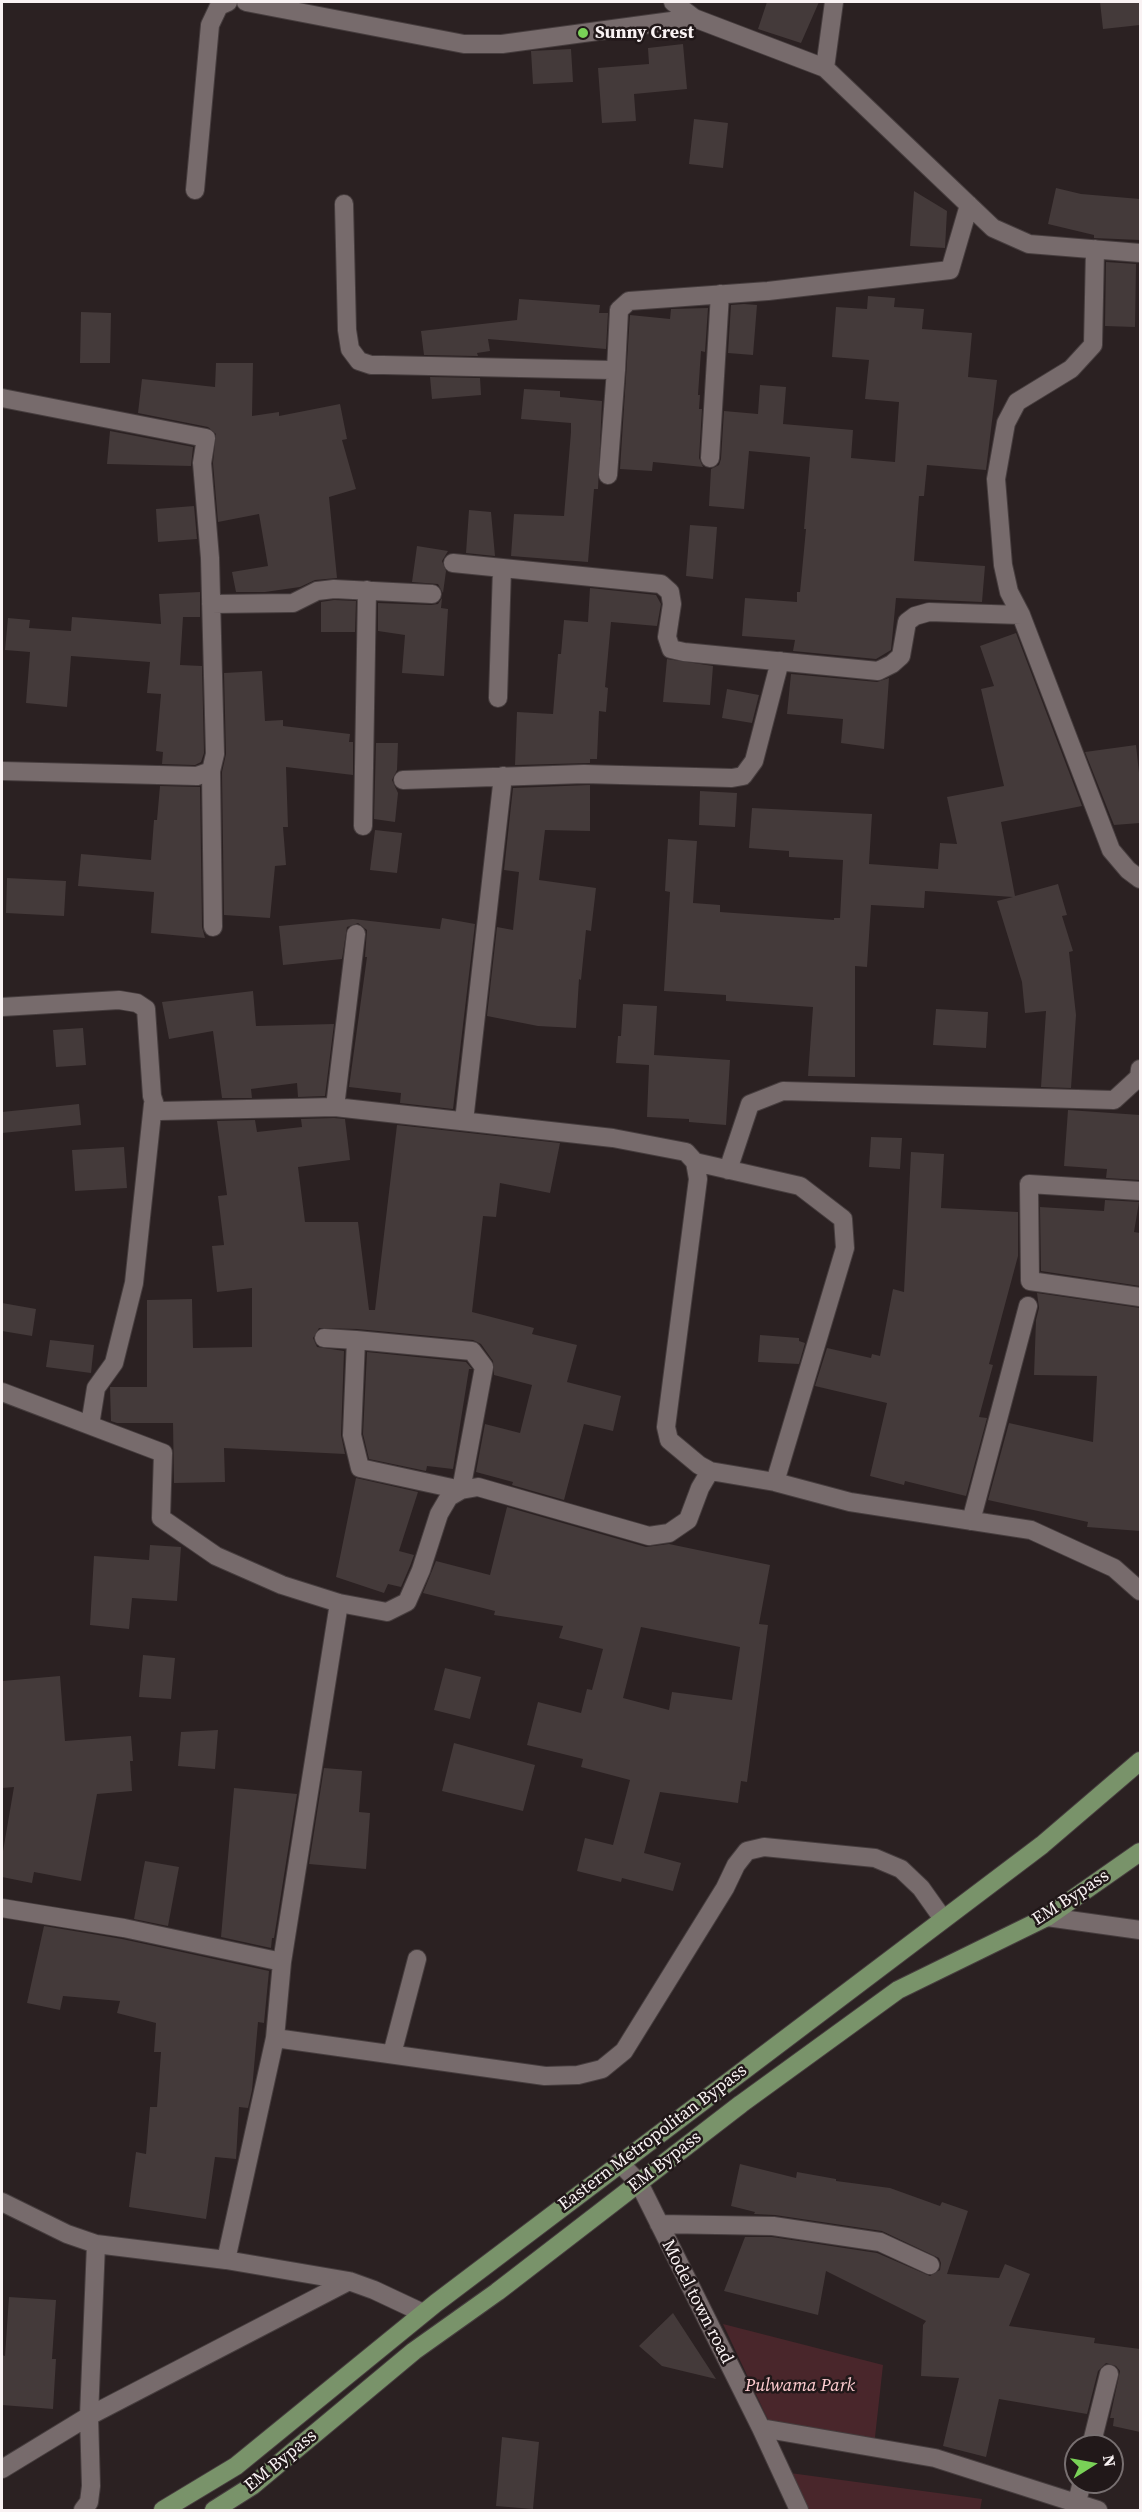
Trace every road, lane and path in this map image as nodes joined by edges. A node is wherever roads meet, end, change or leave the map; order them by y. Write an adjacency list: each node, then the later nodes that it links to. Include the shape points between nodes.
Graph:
1 (228, 2): 7 (street, via 219,6 210,25)
2 (246, 2): 5 (street, via 464,44 502,44)
3 (673, 2): 5 (street)
4 (834, 2): 6 (street)
5 (694, 18): 6 (street)
6 (825, 68): 9 (street)
7 (195, 190)
8 (344, 204): 13 (street, via 347,330 350,349 359,361 383,366)
9 (969, 205): 10 (street, via 993,228 1029,244); 12 (street, via 950,270)
10 (1095, 249): 11 (street); 22 (street, via 1093,345 1071,369 1017,402 1005,423 996,479 1003,565 1009,592)
11 (1140, 253)
12 (720, 294): 13 (street, via 629,301 623,305 619,310); 15 (street)
13 (616, 370): 16 (street)
14 (2, 398): 21 (street, via 206,438 202,463)
15 (710, 458)
16 (608, 475)
17 (453, 563): 18 (street)
18 (502, 568): 23 (street, via 662,584 670,592 672,604 667,637 671,649); 24 (street)
19 (367, 590): 20 (street); 21 (street, via 317,591 282,604); 29 (street)
20 (432, 594)
21 (211, 604): 26 (street, via 215,754)
22 (1021, 615): 23 (street, via 915,615 907,622 901,656 878,671); 30 (street, via 1111,850)
23 (780, 661): 27 (street, via 754,761 743,776)
24 (498, 698)
25 (2, 771): 26 (street, via 197,776)
26 (211, 771): 31 (street)
27 (503, 776): 28 (street); 37 (street)
28 (403, 780)
29 (363, 826)
30 (1140, 879)
31 (213, 927)
32 (356, 934): 36 (street)
33 (2, 1007): 35 (street, via 119,1000 137,1003 146,1009)
34 (1140, 1069): 39 (street, via 1139,1077 1114,1100 783,1091 750,1104)
35 (153, 1104): 36 (street, via 168,1112); 46 (street, via 135,1283 114,1363 96,1388)
36 (334, 1107): 37 (street)
37 (464, 1121): 38 (street, via 676,1149 686,1152)
38 (695, 1162): 39 (street); 47 (street, via 698,1179 666,1427 669,1440)
39 (728, 1170): 48 (street, via 800,1186 843,1219 845,1248)
40 (1140, 1191): 41 (street, via 1029,1184 1030,1281)
41 (1140, 1297)
42 (1028, 1306): 50 (street)
43 (324, 1338): 44 (street)
44 (357, 1340): 49 (street, via 352,1435 360,1468); 49 (street, via 472,1351 484,1367)
45 (2, 1392): 46 (street)
46 (90, 1425): 52 (street, via 163,1453 161,1518 185,1536 216,1556 282,1585)
47 (710, 1470): 48 (street); 49 (street, via 688,1520 669,1533 649,1536 478,1487)
48 (775, 1482): 50 (street, via 850,1502)
49 (462, 1490): 52 (street, via 448,1497 407,1602 387,1612)
50 (971, 1521): 51 (street, via 1032,1530 1114,1568)
51 (1140, 1591)
52 (339, 1603): 60 (street)
53 (1140, 1761): 57 (main road, Eastern Metropolitan Bypass, via 1042,1845)
54 (1140, 1852): 56 (main road, EM Bypass)
55 (2, 1908): 60 (street, via 124,1928)
56 (1047, 1917): 58 (street); 64 (main road, EM Bypass, via 898,1990)
57 (943, 1919): 62 (street, via 921,1888 901,1869 875,1858 764,1847 747,1851 624,2051 602,2069 578,2076 546,2076); 63 (main road, Eastern Metropolitan Bypass)
58 (1140, 1930)
59 (417, 1959): 62 (street)
60 (282, 1962): 61 (street)
61 (275, 2038): 62 (street); 68 (street)
62 (392, 2054)
63 (619, 2162): 64 (street, Model town road); 71 (main road, Eastern Metropolitan Bypass)
64 (639, 2183): 66 (street, Model town road); 80 (main road, EM Bypass, via 414,2351 252,2486)
65 (2, 2202): 67 (street)
66 (658, 2224): 69 (street, via 773,2226 880,2241); 74 (street, Model town road)
67 (96, 2244): 68 (street); 73 (street)
68 (226, 2260): 70 (street)
69 (930, 2265)
70 (349, 2281): 71 (street); 73 (street)
71 (423, 2313): 79 (main road, Eastern Metropolitan Bypass, via 236,2466)
72 (1109, 2374): 75 (street)
73 (89, 2416): 76 (street); 78 (street, via 91,2486)
74 (761, 2428): 77 (street, via 935,2458); 81 (street, Model town road)
75 (1094, 2434)
76 (2, 2469)
77 (1076, 2507): 82 (street)
78 (83, 2511)
79 (163, 2511)
80 (214, 2511)
81 (799, 2511)
82 (1098, 2511)

